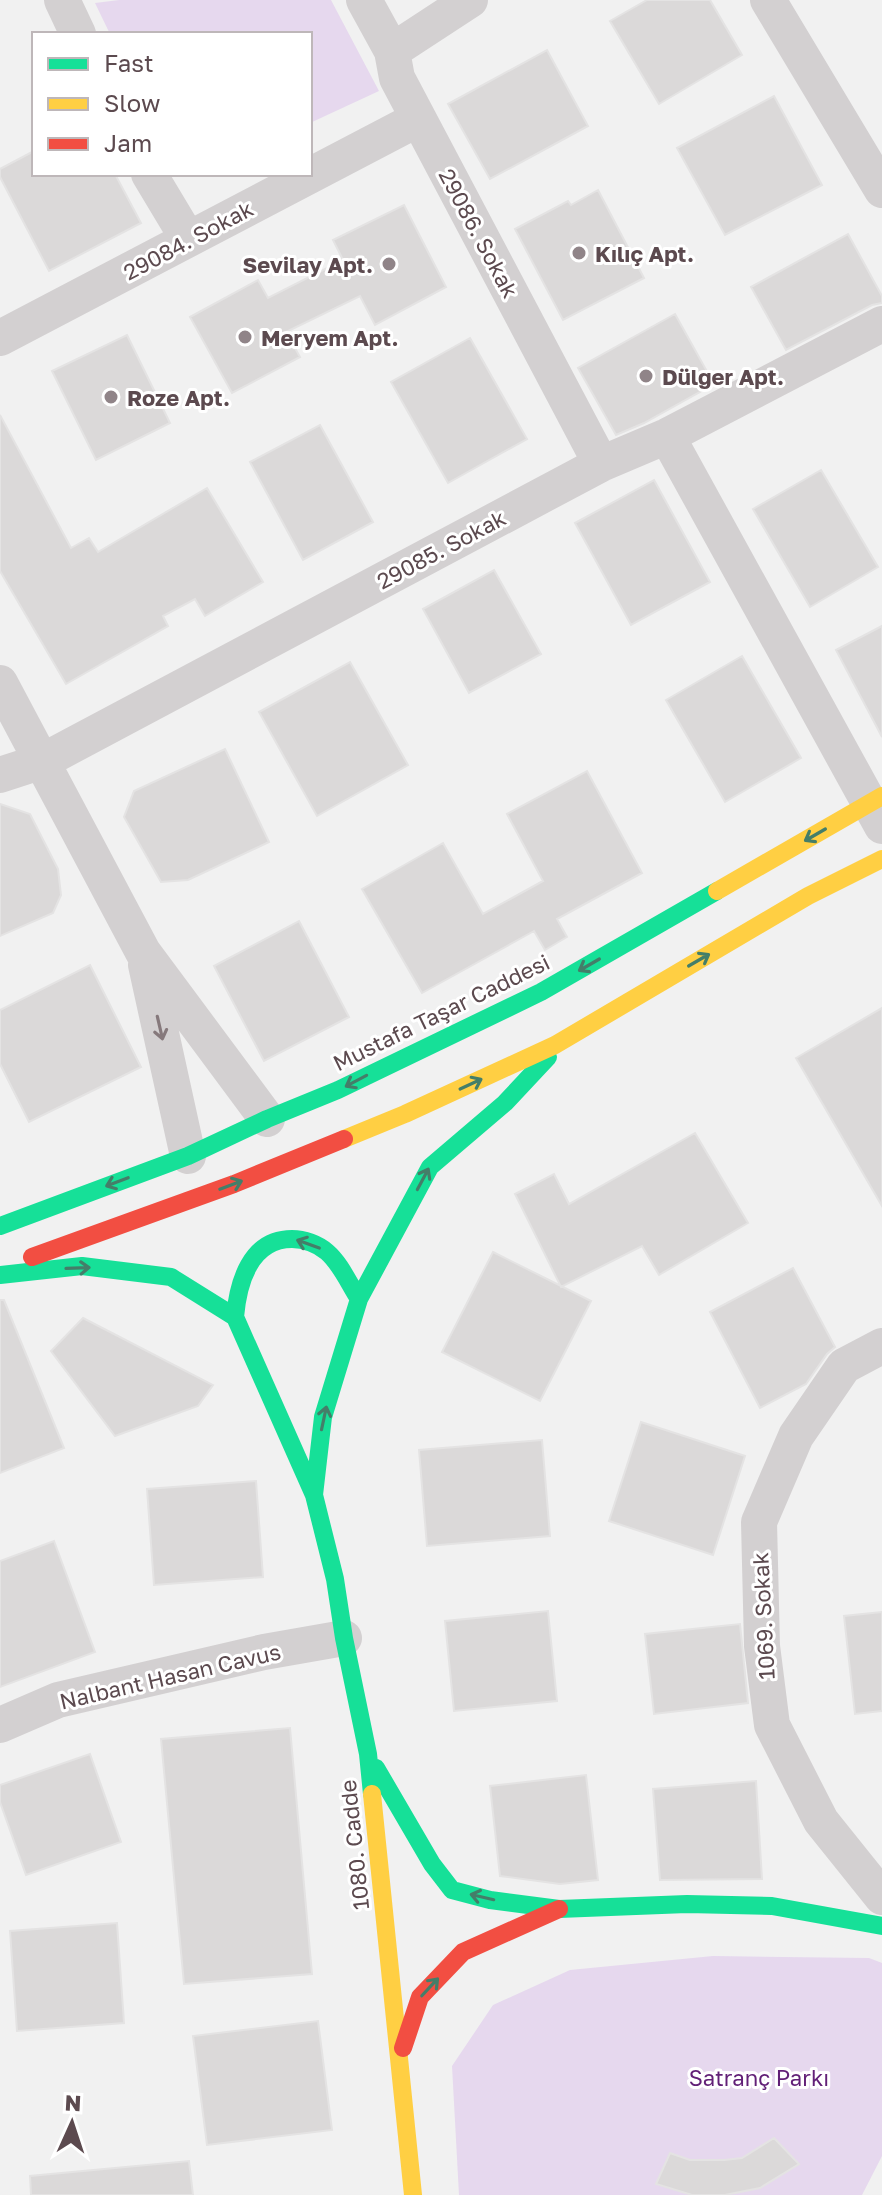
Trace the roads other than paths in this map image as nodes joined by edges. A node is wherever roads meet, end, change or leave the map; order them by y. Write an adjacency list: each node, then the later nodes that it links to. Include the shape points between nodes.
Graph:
1 (62, 0): 5 (street)
2 (364, 0): 6 (street, 29086. Sokak)
3 (470, 0): 6 (street)
4 (768, 0): 11 (street)
5 (77, 32)
6 (392, 51): 7 (street, 29086. Sokak, via 397,78)
7 (418, 119): 8 (street, 29084. Sokak); 16 (street, 29086. Sokak)
8 (312, 174)
9 (150, 176): 12 (street)
10 (309, 176): 12 (street, 29084. Sokak)
11 (882, 190)
12 (188, 239): 14 (street, 29084. Sokak)
13 (882, 324): 15 (street, 29085. Sokak)
14 (0, 338)
15 (667, 436): 16 (street, 29085. Sokak); 20 (street)
16 (601, 464): 18 (street, 29085. Sokak)
17 (0, 683): 18 (street)
18 (43, 761): 19 (street, 29085. Sokak); 22 (street)
19 (0, 775)
20 (878, 809): 24 (street, Mustafa Taşar Caddesi, one-way to 24, via 541,992)
21 (882, 859): 23 (street, one-way to 21, via 808,896)
22 (143, 952): 24 (street); 25 (street, one-way to 25)
23 (565, 1039): 27 (street, one-way to 23, via 248,1178 405,1114); 29 (street, one-way to 23, via 430,1167 505,1103)
24 (267, 1119): 25 (street, Mustafa Taşar Caddesi)
25 (188, 1156): 26 (street, Mustafa Taşar Caddesi, one-way to 26)
26 (0, 1226)
27 (0, 1268)
28 (0, 1275): 30 (street, one-way to 30, via 82,1266 171,1277)
29 (359, 1299): 30 (street, one-way to 30, via 328,1253 305,1240 280,1238 260,1249 246,1268); 32 (street, one-way to 29, via 323,1417)
30 (235, 1317): 32 (street)
31 (882, 1346): 36 (street, 1069. Sokak, via 844,1366 796,1436 759,1522 762,1646 772,1725 821,1821)
32 (314, 1495): 33 (street, 1080. Cadde)
33 (344, 1638): 34 (street, Nalbant Hasan Cavus, via 58,1700); 35 (street, 1080. Cadde)
34 (0, 1725)
35 (368, 1754): 37 (street, one-way to 35, via 452,1890); 39 (street, 1080. Cadde)
36 (882, 1897)
37 (559, 1909): 38 (street, via 772,1906); 39 (street, one-way to 37, via 420,1997 463,1952)
38 (882, 1926)
39 (400, 2058): 40 (street, 1080. Cadde)
40 (413, 2195)

